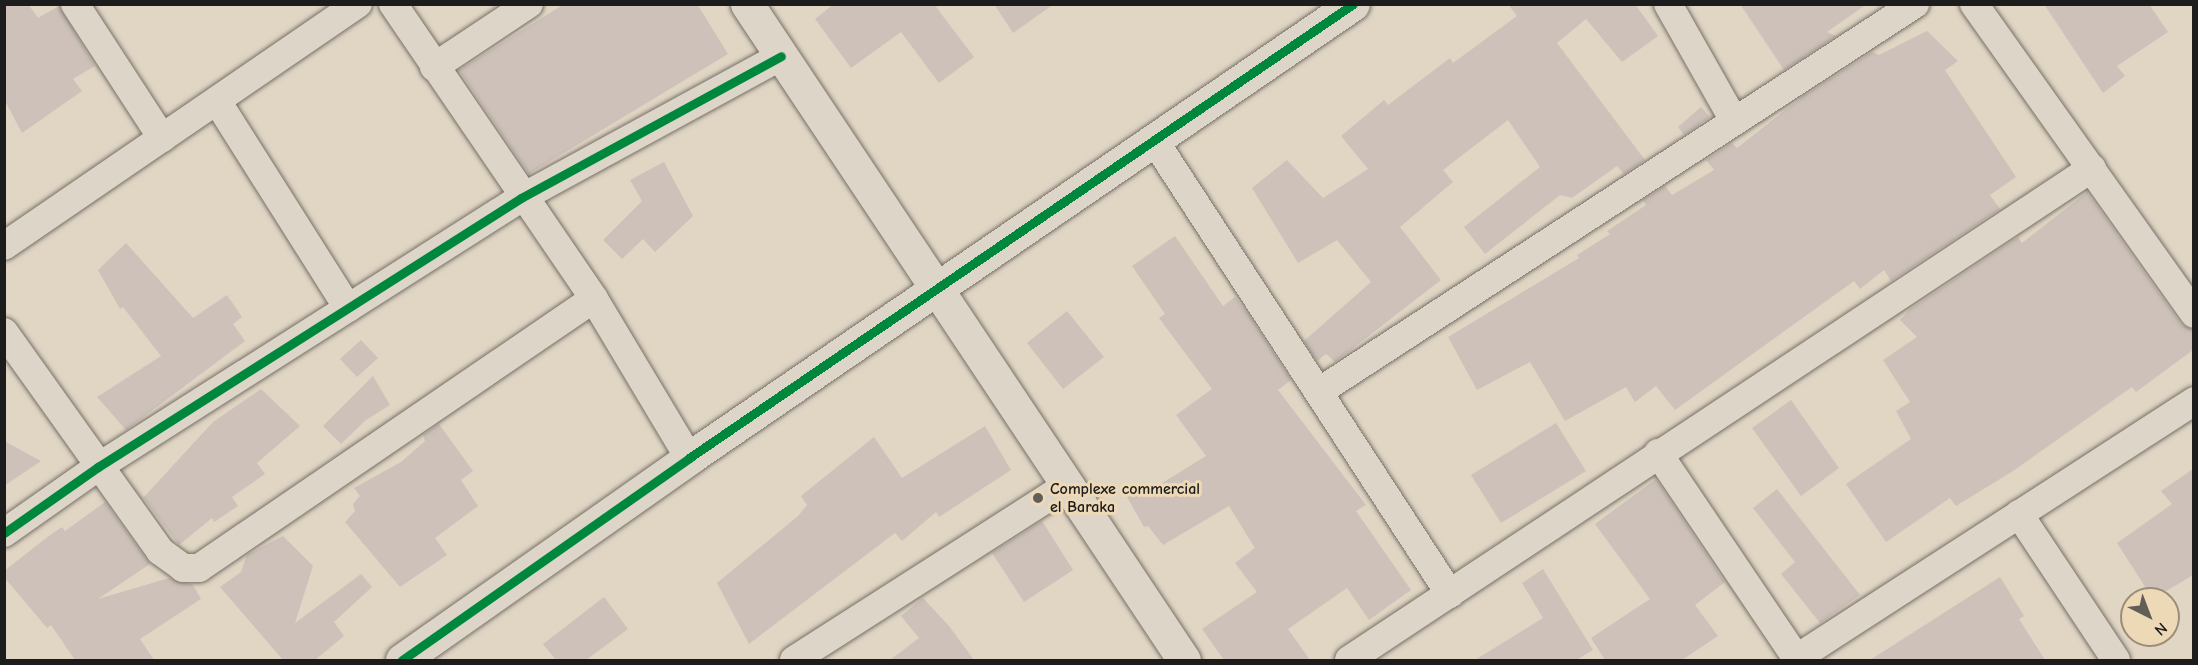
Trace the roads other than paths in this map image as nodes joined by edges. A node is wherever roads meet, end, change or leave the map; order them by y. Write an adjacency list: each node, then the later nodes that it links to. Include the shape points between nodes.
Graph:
1 (75, 4): 14 (street)
2 (358, 4): 12 (street)
3 (393, 4): 11 (street)
4 (530, 4): 11 (street)
5 (1353, 4): 15 (street)
6 (1668, 4): 13 (street)
7 (1915, 4): 13 (street)
8 (1974, 4): 16 (street)
9 (758, 9): 10 (street)
10 (781, 56): 17 (street); 19 (street)
11 (434, 67): 17 (street)
12 (217, 101): 14 (street); 21 (street)
13 (1733, 119): 24 (street)
14 (162, 138): 18 (street)
15 (1154, 140): 19 (street); 24 (street)
16 (2092, 168): 22 (street); 26 (street)
17 (521, 198): 20 (street); 21 (street)
18 (4, 246)
19 (938, 287): 27 (street); 29 (street)
20 (594, 299): 27 (street); 28 (street, via 199,568 183,568 170,561)
21 (348, 308): 28 (street)
22 (2193, 314)
23 (4, 332): 28 (street)
24 (1320, 391): 32 (street)
25 (2193, 401): 30 (street)
26 (1658, 453): 32 (street); 37 (street)
27 (689, 458): 33 (street)
28 (98, 467): 31 (street)
29 (1068, 485): 34 (street); 35 (street)
30 (2019, 514): 37 (street); 38 (street)
31 (4, 533)
32 (1450, 594): 36 (street)
33 (402, 660)
34 (794, 660)
35 (1184, 660)
36 (1349, 660)
37 (1796, 660)
38 (2116, 660)

